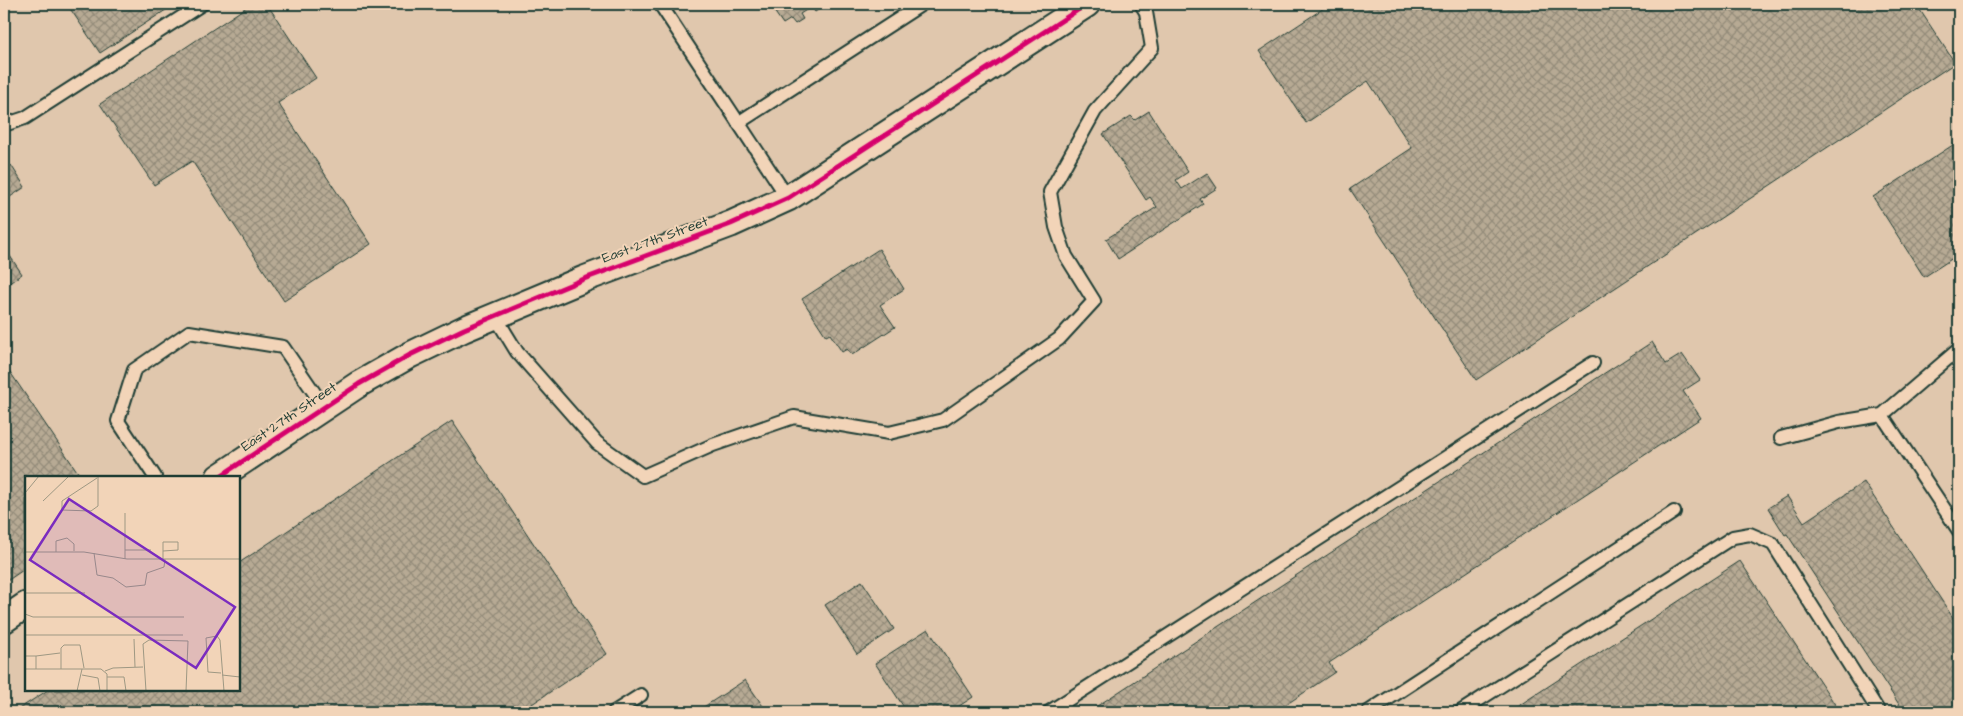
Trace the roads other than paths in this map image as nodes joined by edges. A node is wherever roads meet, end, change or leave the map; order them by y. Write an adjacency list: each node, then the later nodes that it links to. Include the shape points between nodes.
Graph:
1 (202, 4): 7 (lane, via 25,118)
2 (660, 4): 6 (lane)
3 (922, 4): 6 (lane)
4 (1088, 4): 8 (street, East 27th Street)
5 (1141, 4): 9 (lane, via 1146,12 1152,48 1095,111 1050,192 1056,227 1066,256 1094,301 1059,339 944,420 889,433 794,417 713,445 643,476 597,443 517,352)
6 (738, 123): 8 (lane)
7 (4, 125)
8 (788, 198): 9 (street, East 27th Street, via 731,224 584,278)
9 (495, 316): 12 (street, East 27th Street, via 410,356)
10 (1959, 349): 13 (lane)
11 (1592, 363): 23 (lane)
12 (324, 407): 15 (lane, via 283,347 189,332 134,370 118,421); 16 (street, East 27th Street)
13 (1882, 415): 14 (lane, via 1839,422); 18 (lane)
14 (1781, 438)
15 (155, 476)
16 (220, 476)
17 (1674, 512): 24 (lane)
18 (1959, 531)
19 (25, 607): 20 (street)
20 (4, 620)
21 (641, 695): 22 (lane)
22 (614, 712)
23 (1049, 712)
24 (1368, 712)
25 (1460, 712): 26 (lane, via 1733,537 1750,534 1773,544)
26 (1879, 712)

